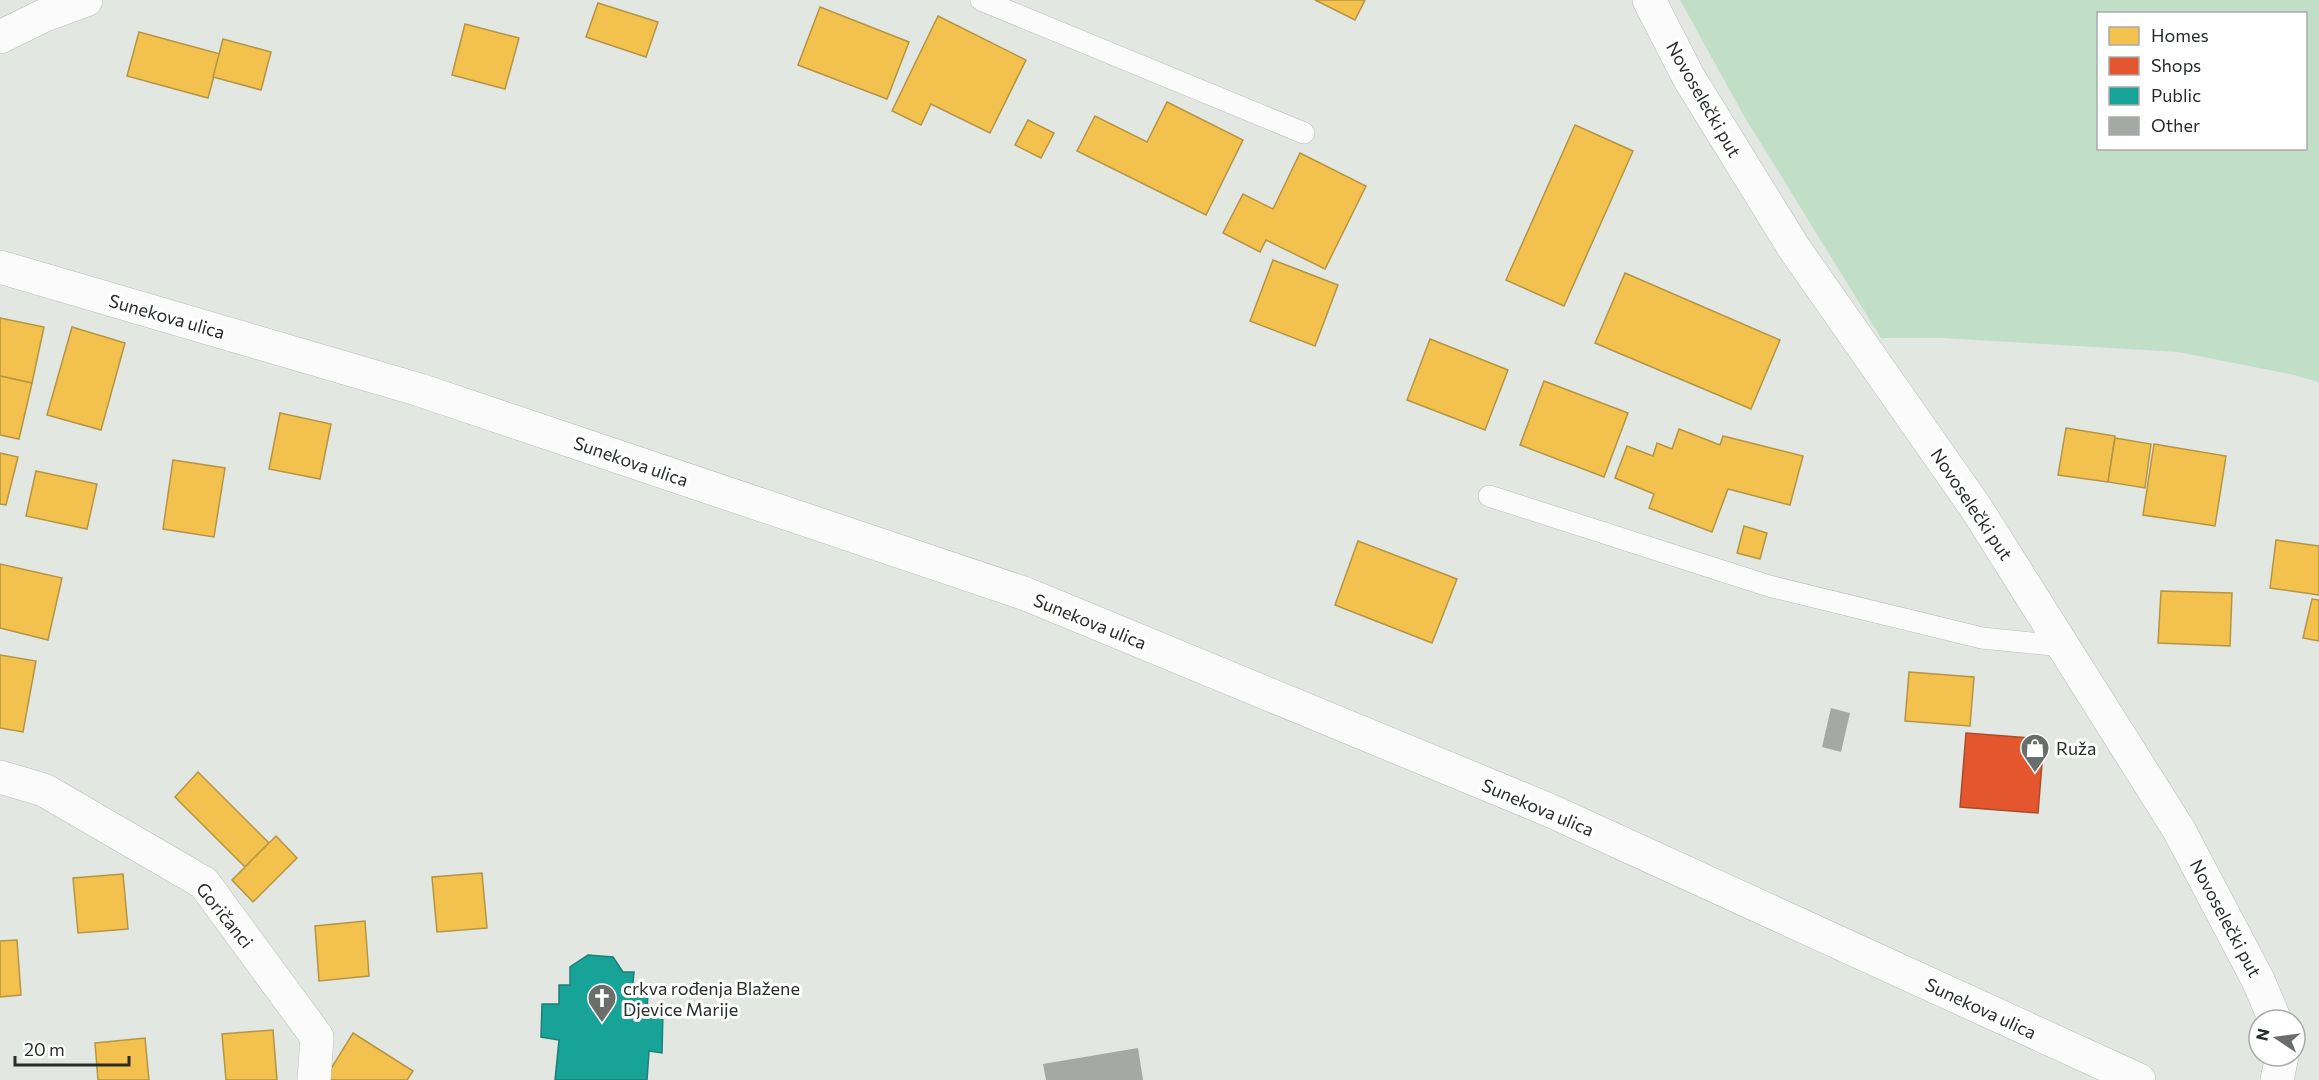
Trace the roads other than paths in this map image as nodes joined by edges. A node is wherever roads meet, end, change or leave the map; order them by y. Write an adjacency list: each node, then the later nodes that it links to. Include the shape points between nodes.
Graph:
1 (86, 0): 4 (street)
2 (981, 0): 6 (lane)
3 (1648, 0): 9 (street, Novoselečki put, via 1689,78 1794,248 1976,508)
4 (48, 8): 5 (street)
5 (0, 37)
6 (1304, 133)
7 (0, 267): 13 (street, Sunekova ulica, via 420,390 1026,594 1549,810)
8 (1489, 496): 9 (lane, via 1769,585 1982,638)
9 (2062, 646): 11 (street, Novoselečki put, via 2179,830)
10 (0, 777): 12 (street, Goričanci, via 44,790 204,883 317,1037)
11 (2269, 1008)
12 (314, 1080)
13 (2139, 1080)

